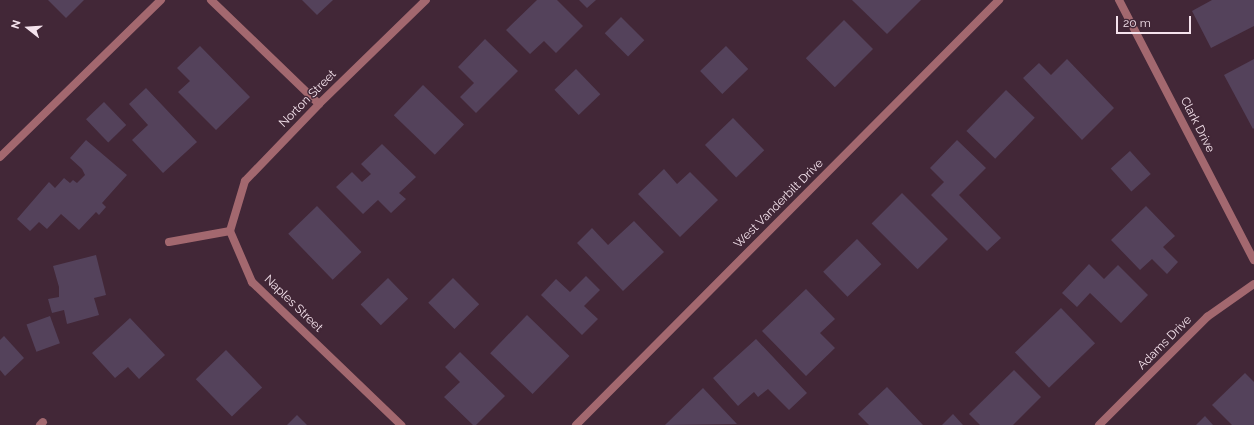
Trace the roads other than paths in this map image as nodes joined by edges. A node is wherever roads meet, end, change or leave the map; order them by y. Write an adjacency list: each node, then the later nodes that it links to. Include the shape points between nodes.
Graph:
1 (161, 0): 7 (street)
2 (211, 0): 6 (street)
3 (426, 0): 6 (street, Norton Street)
4 (999, 0): 13 (street, West Vanderbilt Drive)
5 (1119, 0): 10 (street, Clark Drive)
6 (319, 104): 8 (street, Norton Street, via 245,181)
7 (0, 157)
8 (230, 231): 9 (street); 12 (street, Naples Street, via 252,282)
9 (169, 242)
10 (1254, 260)
11 (1254, 284): 14 (street, Adams Drive, via 1207,317)
12 (401, 425)
13 (576, 425)
14 (1099, 425)

